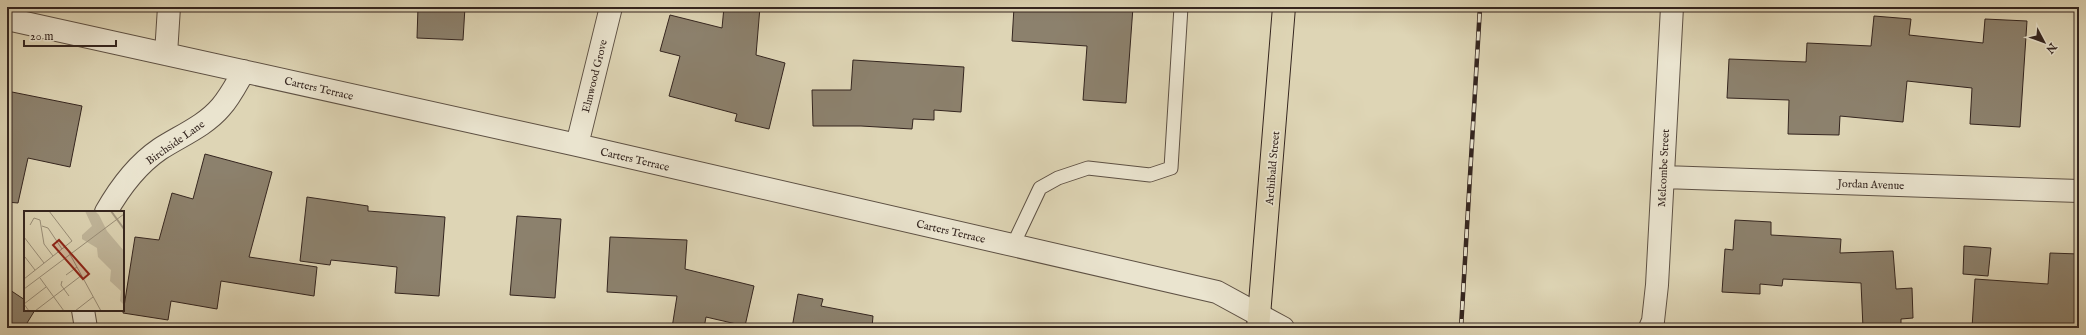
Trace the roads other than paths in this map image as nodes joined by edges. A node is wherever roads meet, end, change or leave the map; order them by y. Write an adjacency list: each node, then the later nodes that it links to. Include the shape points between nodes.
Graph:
1 (169, 7): 7 (street)
2 (611, 7): 9 (street, Elmwood Grove)
3 (1181, 7): 13 (lane, via 1171,168 1150,175 1088,168 1058,178 1040,188)
4 (1284, 7): 15 (highway, Archibald Street)
5 (1672, 7): 10 (street, Melcombe Street)
6 (7, 19): 7 (street, Carters Terrace)
7 (166, 54): 8 (street, Carters Terrace)
8 (244, 71): 9 (street, Carters Terrace); 12 (street, Birchside Lane, via 221,107 143,164 126,182)
9 (577, 145): 13 (street, Carters Terrace)
10 (1662, 177): 11 (street, Jordan Avenue); 18 (street, Melcombe Street, via 1657,285)
11 (2079, 191)
12 (107, 211)
13 (1013, 245): 15 (street, Carters Terrace, via 1217,292)
14 (83, 311): 16 (street)
15 (1258, 321): 17 (street)
16 (86, 328)
17 (1283, 328)
18 (1650, 328)

